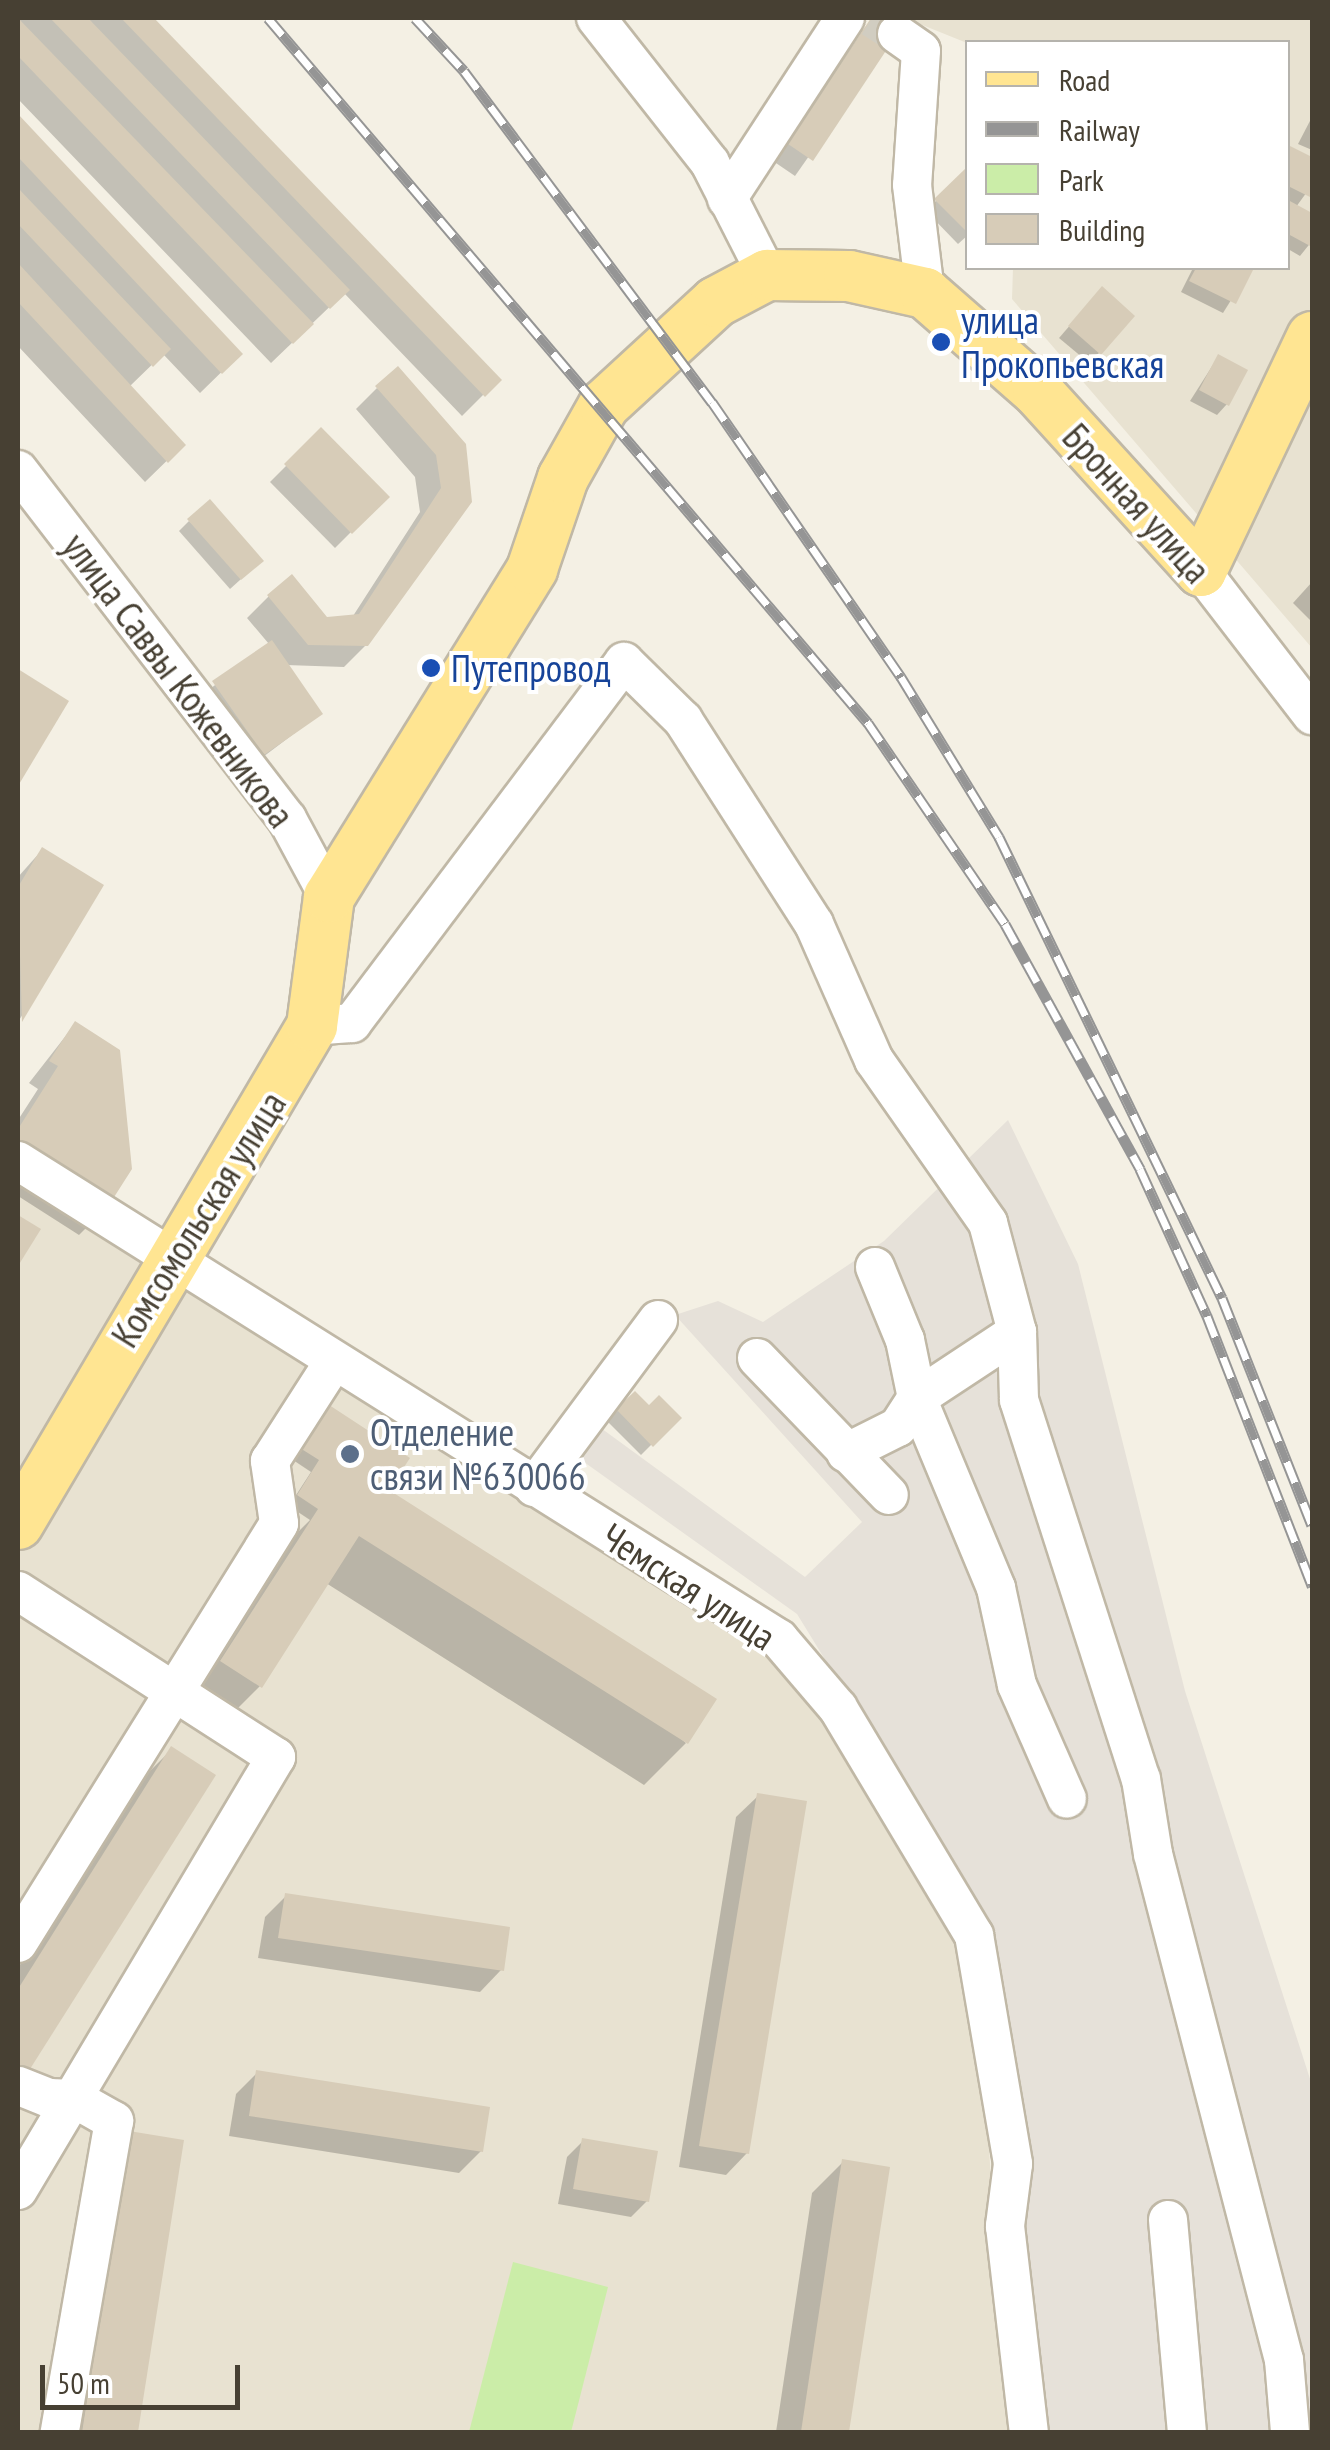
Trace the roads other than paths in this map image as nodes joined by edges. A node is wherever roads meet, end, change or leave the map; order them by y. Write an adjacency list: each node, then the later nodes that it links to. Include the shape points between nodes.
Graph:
1 (596, 18): 4 (street, via 710,164)
2 (845, 18): 4 (street)
3 (897, 34): 6 (street, via 921,50 912,185)
4 (727, 199): 5 (street)
5 (767, 275): 6 (main road, Бронная улица, via 849,276); 11 (main road, Бронная улица, via 716,302 604,405 563,478 532,570)
6 (925, 293): 9 (main road, Бронная улица, via 1038,392)
7 (1312, 337): 9 (main road)
8 (20, 478): 11 (street, улица Саввы Кожевникова, via 287,819)
9 (1201, 571): 10 (street, Бронная улица)
10 (1312, 715)
11 (329, 897): 12 (main road, Комсомольская улица)
12 (312, 1026): 14 (main road, Комсомольская улица); 17 (street, via 352,1023 624,662 682,720 814,924 874,1060 988,1223)
13 (18, 1161): 14 (street, Чемская улица)
14 (168, 1260): 19 (street, Чемская улица); 24 (main road, Комсомольская улица)
15 (876, 1267): 20 (street)
16 (658, 1320): 22 (street)
17 (1017, 1332): 20 (street); 36 (street, via 1019,1400 1141,1779 1153,1854 1284,2360)
18 (757, 1358): 21 (street)
19 (333, 1362): 22 (street, Чемская улица); 26 (street, via 270,1462 279,1523)
20 (917, 1398): 21 (street, via 898,1428); 27 (street, via 996,1588 1017,1685)
21 (846, 1453): 23 (street)
22 (534, 1487): 34 (street, Чемская улица, via 778,1639 838,1708 974,1935 1013,2164 1006,2226)
23 (889, 1495)
24 (18, 1524)
25 (18, 1591): 26 (street)
26 (174, 1691): 28 (street); 30 (street, via 276,1757)
27 (1066, 1799)
28 (18, 1943)
29 (19, 2086): 30 (street)
30 (75, 2099): 31 (street); 33 (street, via 114,2121)
31 (18, 2190)
32 (1168, 2220): 35 (street)
33 (60, 2432)
34 (1030, 2432)
35 (1187, 2432)
36 (1290, 2432)

